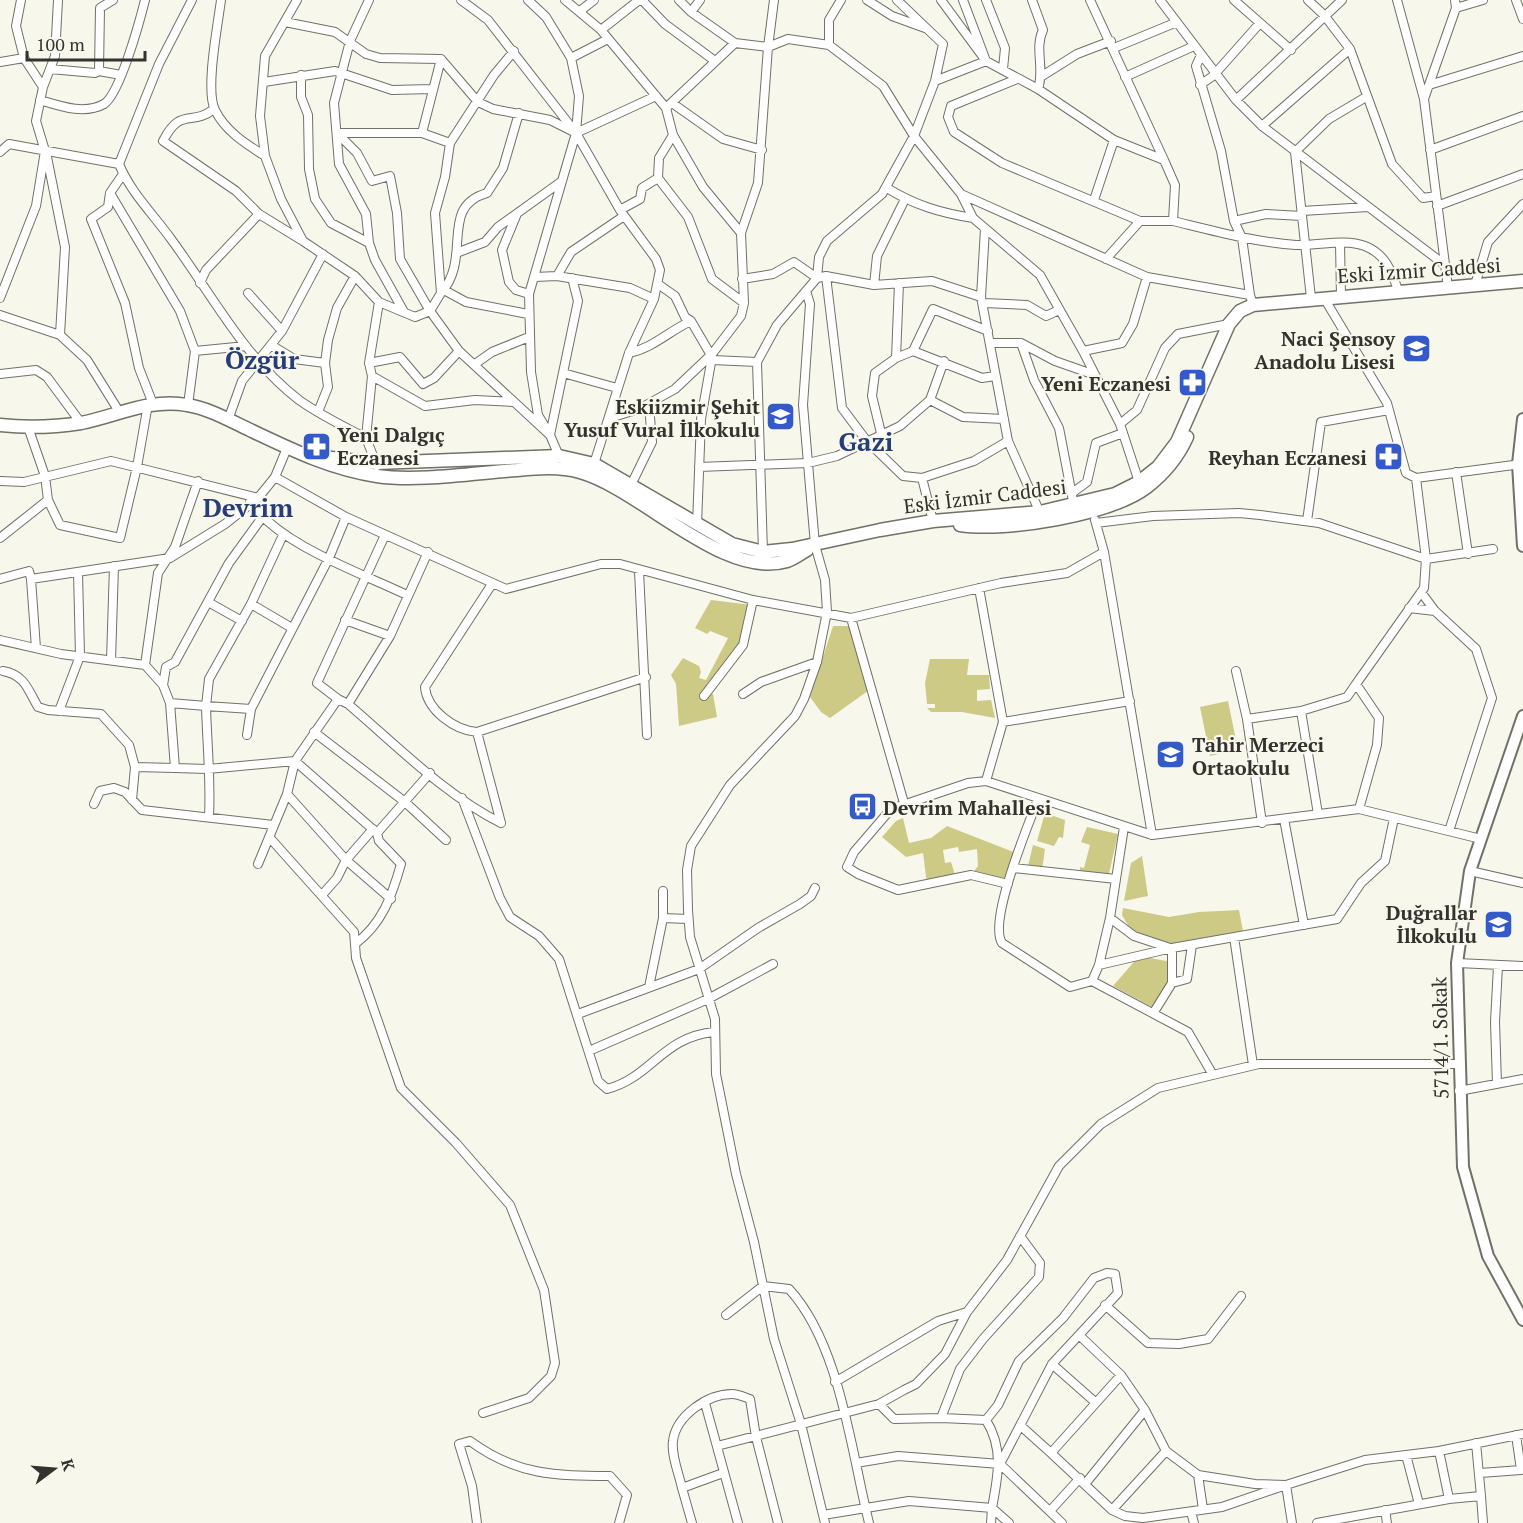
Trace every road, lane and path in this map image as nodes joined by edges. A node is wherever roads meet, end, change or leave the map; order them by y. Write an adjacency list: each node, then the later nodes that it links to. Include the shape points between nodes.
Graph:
1 (21, 0): 54 (street, via 16,26)
2 (58, 0): 60 (street)
3 (113, 0): 62 (street, via 100,8)
4 (145, 0): 65 (street)
5 (192, 0): 102 (street, via 159,64)
6 (222, 0): 84 (street, via 214,52)
7 (297, 0): 37 (street)
8 (369, 0): 43 (street)
9 (461, 0): 51 (street, via 488,20)
10 (528, 0): 55 (street, via 546,17)
11 (565, 0): 33 (street)
12 (594, 0): 33 (street)
13 (640, 0): 41 (street); 57 (street)
14 (679, 0): 34 (street)
15 (700, 0): 34 (street)
16 (774, 0): 48 (street)
17 (841, 0): 45 (street, via 830,20)
18 (867, 0): 40 (street, via 891,16)
19 (897, 0): 40 (street)
20 (941, 0): 58 (street)
21 (963, 0): 58 (street)
22 (986, 0): 61 (street, via 1005,48)
23 (1032, 0): 67 (street, via 1043,30 1037,42)
24 (1090, 0): 46 (street)
25 (1160, 0): 38 (street)
26 (1234, 0): 39 (street)
27 (1308, 0): 35 (street)
28 (1342, 0): 35 (street)
29 (1397, 0): 79 (street)
30 (1483, 0): 32 (street)
31 (1516, 0): 36 (street)
32 (1456, 4): 73 (street)
33 (580, 11): 41 (street)
34 (691, 12): 44 (street)
35 (1324, 15): 49 (street); 50 (street)
36 (1523, 19)
37 (285, 22): 43 (street, via 335,32); 71 (street, via 265,56)
38 (1177, 22): 46 (street); 47 (street)
39 (1260, 23): 50 (street); 64 (street)
40 (927, 29): 70 (street, via 943,44)
41 (601, 30): 42 (street)
42 (608, 39): 55 (street); 77 (street)
43 (350, 41): 56 (street, via 366,54 380,58); 63 (street)
44 (735, 43): 48 (street); 57 (street)
45 (829, 45): 48 (street, via 788,39); 92 (street, via 883,86)
46 (1112, 45): 67 (street, via 1077,54); 68 (street)
47 (1194, 46): 52 (street); 68 (street)
48 (768, 47): 95 (street)
49 (1350, 49): 78 (street); 87 (street)
50 (1291, 50): 81 (street)
51 (514, 51): 82 (street); 90 (street)
52 (1202, 55): 64 (street); 72 (street, via 1196,66)
53 (1523, 56): 73 (street)
54 (24, 58): 59 (street); 74 (street)
55 (571, 58): 90 (street, via 579,96)
56 (441, 59): 76 (street); 82 (street)
57 (715, 61): 83 (street)
58 (986, 61): 61 (street); 70 (street)
59 (0, 62)
60 (50, 69): 62 (street); 74 (street)
61 (1003, 69): 69 (street)
62 (99, 71): 65 (street)
63 (341, 72): 66 (street); 76 (street, via 392,90); 88 (street, via 334,103)
64 (1215, 73): 72 (street); 81 (street)
65 (121, 75): 80 (street, via 104,104 76,110)
66 (301, 75): 71 (street); 128 (street, via 315,199 331,223)
67 (1042, 76): 75 (street)
68 (1125, 77): 101 (street)
69 (1017, 79): 75 (street); 112 (street, via 951,106 948,117 954,132 1002,163)
70 (935, 81): 92 (street)
71 (264, 82): 100 (street, via 260,116)
72 (1200, 85): 123 (street, via 1221,151)
73 (1429, 85): 79 (street)
74 (43, 87): 80 (street)
75 (1038, 88): 93 (street)
76 (432, 89): 89 (street)
77 (656, 96): 83 (street); 90 (street)
78 (1366, 97): 99 (street, via 1329,119); 110 (street, via 1392,164 1423,198)
79 (1424, 99): 96 (street)
80 (40, 100): 97 (street, via 36,121)
81 (1236, 100): 87 (street)
82 (478, 102): 85 (street); 94 (street)
83 (669, 105): 91 (street); 95 (street, via 723,139)
84 (214, 109): 100 (street, via 240,140); 117 (street, via 205,116 185,117 171,124 163,141 236,190)
85 (519, 113): 90 (street, via 550,120); 131 (street, via 503,168 487,193 474,197 463,208 458,222)
86 (1523, 116): 96 (street)
87 (1262, 126): 99 (street)
88 (337, 133): 89 (street); 128 (street, via 339,164 366,213); 163 (street, via 357,153 372,180 390,176 400,259)
89 (422, 133): 94 (street)
90 (576, 133): 106 (street); 116 (street)
91 (674, 135): 105 (street, via 658,158); 125 (street, via 703,187)
92 (914, 136): 107 (street); 109 (street)
93 (1114, 140): 101 (street); 112 (street)
94 (450, 143): 150 (street, via 435,213)
95 (762, 150): 125 (street, via 758,183)
96 (1430, 150): 110 (street)
97 (45, 151): 98 (street, via 9,144); 102 (street); 157 (street, via 29,227); 172 (street, via 65,247)
98 (0, 152)
99 (1295, 152): 115 (street); 118 (street)
100 (266, 156): 127 (street, via 281,199)
101 (1164, 160): 122 (street, via 1175,185)
102 (119, 164): 103 (street)
103 (123, 174): 108 (street); 144 (street)
104 (1523, 174): 114 (street)
105 (658, 178): 116 (street, via 642,188 640,199); 162 (street, via 688,217 711,279)
106 (562, 181): 119 (street); 139 (street)
107 (887, 188): 111 (street); 141 (street, via 827,241 819,257)
108 (110, 193): 178 (street, via 180,311); 199 (street, via 108,207 91,219 124,303)
109 (962, 194): 120 (street); 133 (street)
110 (1436, 196): 114 (street)
111 (905, 199): 120 (street, via 940,213); 147 (street, via 877,256)
112 (1094, 200): 121 (street)
113 (1523, 204): 148 (street, via 1488,242)
114 (1437, 206): 134 (street)
115 (1368, 207): 118 (street); 134 (street)
116 (622, 213): 136 (street, via 570,252); 146 (street, via 656,259 660,270)
117 (259, 214): 127 (street); 144 (street, via 206,270)
118 (1302, 214): 123 (street, via 1266,214); 130 (street)
119 (516, 216): 131 (street, via 498,227 485,242); 154 (street, via 502,250 509,282 516,290)
120 (973, 218): 124 (street)
121 (1140, 221): 122 (street); 133 (street)
122 (1173, 221): 126 (street)
123 (1234, 221): 126 (street)
124 (985, 229): 159 (street); 164 (street, via 1040,275)
125 (741, 233): 142 (street)
126 (1242, 238): 130 (street); 160 (street)
127 (303, 241): 132 (street)
128 (369, 243): 165 (street)
129 (1340, 243): 130 (street); 153 (street, via 1365,246 1388,262); 155 (street)
130 (1306, 244): 156 (street)
131 (459, 252): 150 (street, via 456,268)
132 (323, 254): 135 (street); 170 (street)
133 (1106, 259): 138 (street)
134 (1445, 265): 149 (street)
135 (355, 276): 161 (street); 188 (street, via 337,308)
136 (557, 276): 139 (street); 140 (street)
137 (826, 276): 141 (street); 147 (street); 217 (street, via 842,408)
138 (1148, 277): 160 (street); 181 (street, via 1133,324 1122,343)
139 (535, 278): 154 (street)
140 (572, 278): 158 (street, via 630,288); 192 (street, via 578,301)
141 (817, 278): 142 (street, via 794,262 770,275); 151 (street)
142 (742, 279): 162 (street)
143 (1523, 281): 148 (main road, Eski İzmir Caddesi)
144 (200, 283): 177 (street)
145 (899, 283): 147 (street); 159 (street, via 932,281); 184 (street)
146 (658, 284): 158 (street); 168 (street, via 675,296)
147 (874, 285)
148 (1475, 285): 149 (main road, Eski İzmir Caddesi)
149 (1448, 288): 153 (main road, Eski İzmir Caddesi)
150 (443, 291): 163 (street); 166 (street, via 466,302)
151 (806, 291): 187 (street, via 777,325); 222 (street, via 810,304 803,405)
152 (248, 293): 170 (street)
153 (1399, 293): 155 (main road, Eski İzmir Caddesi)
154 (529, 294): 166 (street)
155 (1341, 296): 156 (main road, Eski İzmir Caddesi)
156 (1317, 297): 160 (main road, Eski İzmir Caddesi); 202 (street)
157 (0, 298)
158 (654, 299): 182 (street)
159 (983, 300): 164 (street, via 1027,305 1046,316); 171 (street)
160 (1251, 300): 169 (main road, Eski İzmir Caddesi); 243 (main road, via 1179,455 1146,488 1128,498)
161 (379, 302): 165 (street); 189 (street)
162 (744, 303): 183 (street, via 741,316)
163 (430, 310): 165 (street, via 414,317); 179 (street)
164 (1059, 310): 181 (street)
165 (404, 312)
166 (528, 314): 173 (street)
167 (0, 315): 172 (street)
168 (691, 321): 182 (street, via 644,350); 183 (street)
169 (1229, 324): 210 (street, via 1178,334 1165,348 1137,410); 237 (main road, Eski İzmir Caddesi, via 1177,442)
170 (282, 331): 176 (street)
171 (988, 331): 174 (street); 180 (street, via 933,309)
172 (60, 335): 204 (street, via 87,360)
173 (530, 337): 190 (street, via 492,352); 215 (street, via 538,415)
174 (990, 343): 175 (street); 195 (street)
175 (1022, 343): 193 (street, via 1055,361); 240 (street, via 1034,380 1059,428)
176 (271, 345): 185 (street); 188 (street, via 294,359)
177 (246, 346): 178 (street); 185 (street)
178 (195, 351): 200 (street)
179 (459, 351): 189 (street, via 434,378 423,384 400,357); 190 (street)
180 (913, 351): 184 (street); 186 (street)
181 (1083, 351): 193 (street)
182 (628, 353): 196 (street)
183 (712, 357): 187 (street); 201 (street); 228 (street, via 700,419)
184 (896, 358): 213 (street, via 875,373 872,396)
185 (258, 360): 203 (street, via 298,399); 208 (street, via 242,381)
186 (944, 361): 195 (street, via 982,378); 197 (street)
187 (757, 362): 225 (street)
188 (325, 363): 203 (street, via 328,387)
189 (369, 363): 194 (street)
190 (475, 364): 198 (street)
191 (0, 374): 209 (street, via 36,370 47,377)
192 (563, 374): 196 (street); 215 (street)
193 (1095, 375): 210 (street)
194 (372, 376): 198 (street, via 425,406 475,399); 216 (street)
195 (995, 376): 206 (street)
196 (617, 388): 205 (street)
197 (930, 400): 206 (street, via 963,417); 213 (street, via 900,426)
198 (513, 402): 215 (street)
199 (150, 404): 200 (main road, Eski İzmir Caddesi); 204 (main road, Eski İzmir Caddesi); 227 (street)
200 (188, 405): 208 (main road, Eski İzmir Caddesi)
201 (649, 405): 205 (street); 238 (street, via 652,442)
202 (1389, 410): 234 (street, via 1406,473); 248 (street, via 1321,422)
203 (318, 412): 216 (street)
204 (120, 413): 209 (main road, Eski İzmir Caddesi)
205 (609, 418): 224 (street)
206 (1004, 419): 218 (street)
207 (1523, 419): 226 (main road)
208 (228, 420): 219 (main road, Eski İzmir Caddesi)
209 (81, 423): 212 (main road, Eski İzmir Caddesi)
210 (1120, 424): 214 (street)
211 (0, 425): 212 (main road, Eski İzmir Caddesi)
212 (28, 427): 231 (street)
213 (881, 433): 217 (street)
214 (1123, 433): 237 (street); 240 (street, via 1096,442 1087,482)
215 (550, 435): 221 (street)
216 (366, 438): 223 (street)
217 (866, 440): 222 (street, via 837,456); 233 (street, via 903,476)
218 (1008, 441): 233 (street, via 974,460); 245 (street)
219 (287, 448): 220 (main road, Eski İzmir Caddesi); 232 (street)
220 (305, 455): 223 (main road, Eski İzmir Caddesi); 230 (main road, Eski İzmir Caddesi, via 344,470)
221 (559, 456): 223 (main road, Eski İzmir Caddesi); 224 (main road, Eski İzmir Caddesi)
222 (808, 462): 225 (street); 254 (street)
223 (376, 463): 230 (street)
224 (594, 464): 238 (main road, Eski İzmir Caddesi)
225 (759, 464): 228 (street); 258 (street)
226 (1521, 464): 229 (street); 255 (main road)
227 (137, 467): 231 (street, via 111,461); 236 (street); 241 (street, via 120,538 60,525)
228 (699, 467): 250 (street)
229 (1456, 472): 234 (street); 260 (street)
230 (380, 476): 254 (main road, Eski İzmir Caddesi, via 570,469 612,485 704,542 743,561 788,561)
231 (45, 477): 235 (street, via 24,482); 241 (street)
232 (275, 477): 239 (street); 244 (street)
233 (922, 478): 247 (street)
234 (1416, 478): 263 (street)
235 (0, 481)
236 (198, 481): 239 (street); 261 (street)
237 (1139, 482): 243 (main road, Eski İzmir Caddesi)
238 (631, 485): 250 (main road, Eski İzmir Caddesi)
239 (258, 498): 242 (street)
240 (1073, 499): 243 (main road, Eski İzmir Caddesi); 245 (main road, Eski İzmir Caddesi)
241 (48, 500): 253 (street)
242 (250, 502): 246 (street); 261 (street, via 225,524)
243 (1092, 505): 245 (main road); 249 (street)
244 (346, 517): 252 (street); 262 (street)
245 (1042, 517): 247 (main road, Eski İzmir Caddesi)
246 (261, 519): 251 (street); 275 (street, via 229,563)
247 (933, 521): 254 (main road, Eski İzmir Caddesi)
248 (1306, 521): 249 (street, via 1239,513); 263 (street)
249 (1096, 523): 259 (street)
250 (697, 525): 258 (main road, Eski İzmir Caddesi, via 732,544)
251 (283, 535): 262 (street); 276 (street)
252 (385, 535): 257 (street); 267 (street)
253 (0, 538)
254 (815, 545): 258 (main road, Eski İzmir Caddesi); 279 (street, via 825,580)
255 (1523, 546)
256 (1493, 549): 260 (street)
257 (428, 552): 270 (street); 273 (street)
258 (763, 552)
259 (1104, 552): 271 (street, via 1067,573); 299 (street)
260 (1468, 554): 263 (street)
261 (170, 558): 264 (street); 290 (street, via 158,573)
262 (329, 558): 267 (street); 283 (street)
263 (1426, 559): 272 (street)
264 (114, 567): 266 (street); 288 (street)
265 (639, 571): 270 (street, via 620,564 601,564 518,588); 274 (street); 293 (street)
266 (78, 572): 269 (street); 287 (street)
267 (366, 575): 273 (street); 281 (street)
268 (0, 579): 269 (street, via 29,571)
269 (32, 579): 286 (street)
270 (492, 584): 310 (street, via 425,687 434,711 468,731)
271 (979, 588): 280 (street); 308 (street)
272 (1421, 592): 277 (street); 278 (street)
273 (407, 595): 284 (street)
274 (753, 600): 279 (street); 297 (street, via 743,645)
275 (208, 602): 282 (street); 295 (street, via 176,662 166,667)
276 (251, 604): 282 (street); 283 (street)
277 (1409, 608): 278 (street); 294 (street)
278 (1435, 611): 335 (street, via 1476,649 1492,698)
279 (827, 612): 280 (street); 289 (street)
280 (851, 618): 324 (street)
281 (345, 620): 284 (street); 298 (street, via 317,682)
282 (242, 621): 302 (street, via 208,679)
283 (292, 628): 303 (street)
284 (390, 636): 301 (street)
285 (0, 640): 286 (street)
286 (36, 648): 287 (street)
287 (80, 656): 288 (street); 304 (street)
288 (111, 660): 290 (street)
289 (817, 662): 296 (street, via 761,682); 353 (street, via 795,716 730,785 691,846 687,870)
290 (145, 664): 295 (street)
291 (3, 671): 304 (street, via 21,678 38,707)
292 (1236, 671): 307 (street)
293 (646, 677): 310 (street); 312 (street)
294 (1356, 684): 305 (street, via 1347,697); 326 (street, via 1379,718 1377,745)
295 (163, 685): 300 (street)
296 (743, 694)
297 (704, 696)
298 (338, 699): 301 (street); 309 (street)
299 (1130, 701): 308 (street); 336 (street)
300 (170, 703): 302 (street); 315 (street)
301 (348, 704): 317 (street)
302 (206, 706): 303 (street); 316 (street)
303 (251, 709): 311 (street)
304 (59, 711): 314 (street, via 101,714 129,745)
305 (1300, 711): 307 (street); 327 (street)
306 (1523, 716): 338 (main road, 5714/1. Sokak)
307 (1247, 719): 331 (street)
308 (1003, 722): 318 (street)
309 (314, 732): 313 (street); 323 (street)
310 (477, 732): 320 (street, via 501,823)
311 (247, 735)
312 (647, 735)
313 (295, 760): 316 (street); 319 (street); 334 (street)
314 (135, 767): 315 (street); 322 (street)
315 (175, 768): 316 (street)
316 (208, 769): 328 (street)
317 (430, 773): 320 (street); 323 (street)
318 (986, 781): 321 (street); 324 (street)
319 (287, 794): 332 (street); 340 (street)
320 (462, 798): 370 (street, via 510,917 552,948)
321 (1038, 799): 333 (street); 342 (street)
322 (132, 800): 325 (street, via 114,788 100,791); 328 (street, via 142,810)
323 (405, 802): 334 (street); 339 (street)
324 (904, 803): 346 (street, via 891,809 854,852 847,867 898,890 971,875)
325 (94, 804)
326 (1359, 808): 327 (street); 329 (street)
327 (1318, 814): 330 (street)
328 (209, 817): 332 (street)
329 (1394, 818): 335 (street); 354 (street, via 1385,861 1361,883 1337,919)
330 (1284, 819): 331 (street); 354 (street)
331 (1262, 823): 336 (street)
332 (273, 825): 337 (street)
333 (1124, 827): 336 (street); 344 (street)
334 (375, 831): 340 (street); 350 (street, via 379,841 401,864)
335 (1449, 831): 338 (street)
336 (1152, 835)
337 (270, 838): 341 (street); 349 (street)
338 (1481, 839): 343 (main road, 5714/1. Sokak)
339 (446, 840)
340 (346, 860): 349 (street, via 338,878); 350 (street)
341 (258, 864)
342 (1013, 868): 344 (street); 346 (street)
343 (1470, 871): 345 (street); 359 (main road, 5714/1. Sokak)
344 (1116, 879): 352 (street)
345 (1522, 881)
346 (1008, 884): 365 (street, via 997,927 1002,943 1070,987)
347 (815, 888): 364 (street, via 800,904)
348 (663, 891): 351 (street)
349 (322, 895): 356 (street, via 354,932)
350 (391, 898): 356 (street, via 375,926)
351 (663, 918): 353 (street); 367 (street)
352 (1110, 918): 358 (street, via 1134,936); 361 (street)
353 (688, 919): 364 (street)
354 (1304, 925): 355 (street)
355 (1234, 937): 357 (street); 374 (street)
356 (355, 944): 394 (street, via 356,958 400,1088 456,1143 510,1205 544,1290 555,1363 551,1376 529,1398)
357 (1192, 945): 358 (street); 366 (street, via 1187,979)
358 (1172, 948): 361 (street); 366 (street)
359 (1457, 963): 362 (street); 373 (main road, 5714/1. Sokak)
360 (773, 964): 368 (street)
361 (1099, 965): 365 (street)
362 (1498, 966): 363 (street); 377 (street)
363 (1523, 966)
364 (699, 969): 367 (street); 368 (street)
365 (1092, 981): 369 (street)
366 (1172, 983): 369 (street)
367 (649, 987): 370 (street)
368 (708, 999): 371 (street, via 715,1019); 372 (street)
369 (1154, 1012): 375 (street, via 1188,1032)
370 (578, 1014): 372 (street)
371 (714, 1032): 372 (street, via 684,1038 635,1077 607,1089 598,1081); 380 (street, via 722,1112)
372 (589, 1051)
373 (1458, 1064): 374 (street); 378 (main road, 5714/1. Sokak)
374 (1253, 1065): 375 (street)
375 (1213, 1075): 379 (street, via 1158,1088 1101,1124 1059,1166)
376 (1523, 1079): 377 (street)
377 (1497, 1084): 378 (street)
378 (1459, 1091): 385 (main road, 5714/1. Sokak, via 1462,1167 1469,1196 1488,1256)
379 (1020, 1236): 383 (street, via 1007,1260); 396 (street, via 1040,1263 1040,1277 960,1369)
380 (763, 1286): 384 (street); 389 (street, via 789,1289 804,1305 814,1321); 398 (street, via 774,1339)
381 (1241, 1296): 382 (street, via 1208,1339 1179,1344 1148,1343)
382 (1105, 1305): 386 (street); 397 (street, via 1118,1293 1115,1274 1095,1278 1063,1318 1019,1361 998,1405)
383 (967, 1312): 389 (street, via 938,1321); 392 (street, via 945,1354 916,1384)
384 (726, 1315)
385 (1523, 1320)
386 (1079, 1335): 387 (street); 388 (street)
387 (1052, 1364): 391 (street); 399 (street)
388 (1121, 1375): 391 (street); 393 (street)
389 (836, 1382): 395 (street)
390 (705, 1402): 401 (street, via 733,1394 750,1399); 403 (street); 415 (street, via 679,1424 672,1442)
391 (1095, 1402): 406 (street)
392 (879, 1404): 395 (street); 396 (street, via 894,1419)
393 (1145, 1410): 404 (street); 413 (street)
394 (483, 1413)
395 (844, 1414): 398 (street); 408 (street)
396 (941, 1418): 397 (street)
397 (986, 1420): 409 (street, via 993,1432)
398 (801, 1424): 401 (street); 426 (street)
399 (1022, 1427): 406 (street); 409 (street)
400 (1519, 1434): 402 (street); 411 (street, via 1521,1470)
401 (756, 1437): 403 (street); 431 (street)
402 (1476, 1443): 405 (street); 411 (street)
403 (717, 1446): 410 (street)
404 (1166, 1451): 412 (street); 422 (street)
405 (1439, 1451): 407 (street); 417 (street)
406 (1051, 1453): 413 (street)
407 (1406, 1455): 414 (street, via 1365,1460); 418 (street)
408 (856, 1463): 409 (street, via 898,1456); 419 (street)
409 (1000, 1464): 420 (street); 424 (street)
410 (723, 1473): 415 (street); 430 (street)
411 (1480, 1473): 416 (street)
412 (1198, 1475): 414 (street); 421 (street)
413 (1083, 1481): 422 (street); 424 (street)
414 (1286, 1485): 421 (street, via 1222,1507); 437 (street)
415 (681, 1488): 429 (street)
416 (1481, 1496): 417 (street); 440 (street)
417 (1449, 1499): 418 (street)
418 (1419, 1504): 423 (street)
419 (866, 1508): 420 (street, via 909,1501); 426 (street); 432 (street)
420 (992, 1508): 433 (street); 434 (street)
421 (1203, 1509): 425 (street)
422 (1112, 1510): 425 (street, via 1143,1518)
423 (1385, 1510): 438 (street); 439 (street)
424 (1050, 1511): 435 (street)
425 (1191, 1512): 436 (street)
426 (824, 1519)
427 (477, 1523): 428 (street, via 472,1485 459,1444 470,1441 508,1464 542,1474 610,1476 627,1495)
428 (619, 1523)
429 (692, 1523)
430 (738, 1523)
431 (777, 1523)
432 (869, 1523)
433 (991, 1523)
434 (1009, 1523)
435 (1062, 1523)
436 (1194, 1523)
437 (1292, 1523)
438 (1317, 1523)
439 (1387, 1523)
440 (1483, 1523)

